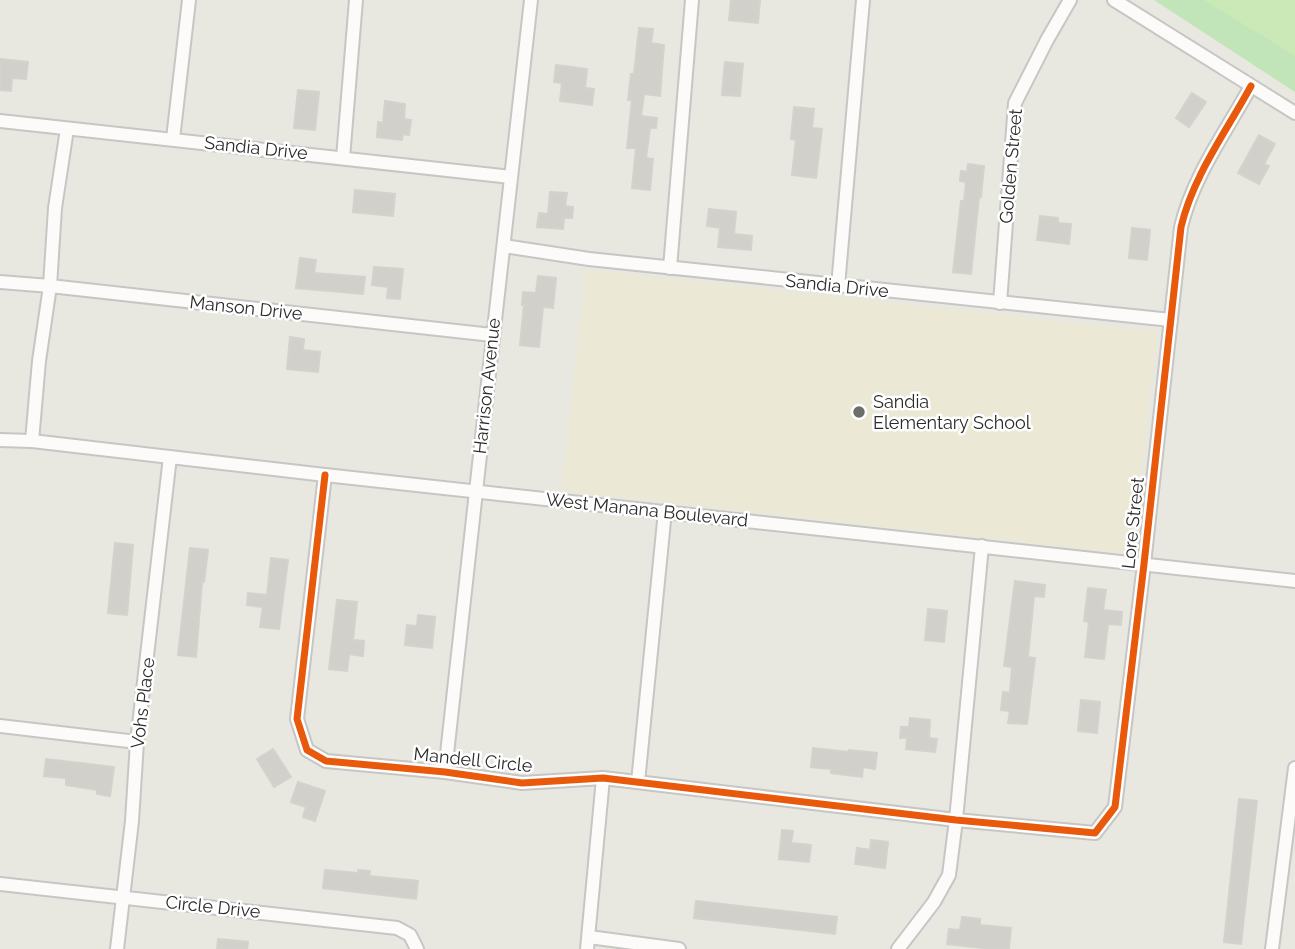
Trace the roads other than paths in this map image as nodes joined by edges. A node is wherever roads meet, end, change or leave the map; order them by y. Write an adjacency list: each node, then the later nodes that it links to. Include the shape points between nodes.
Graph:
1 (189, 0): 12 (street)
2 (356, 0): 13 (street)
3 (531, 0): 14 (street, Harrison Avenue)
4 (692, 0): 16 (street)
5 (863, 0): 19 (street)
6 (1070, 0): 20 (street, Golden Street, via 1015,103)
7 (1114, 0): 8 (street)
8 (1251, 86): 9 (street); 21 (street, Lore Street, via 1185,207)
9 (1295, 113)
10 (0, 121): 11 (street, Sandia Drive)
11 (66, 129): 12 (street, Sandia Drive); 18 (street)
12 (173, 139): 13 (street, Sandia Drive)
13 (343, 158): 14 (street, Sandia Drive)
14 (511, 177): 15 (street, Harrison Avenue)
15 (504, 246): 16 (street, Sandia Drive); 22 (street, Harrison Avenue)
16 (670, 268): 19 (street, Sandia Drive)
17 (0, 282): 18 (street, Manson Drive)
18 (50, 286): 22 (street, Manson Drive); 24 (street)
19 (838, 286): 20 (street, Sandia Drive)
20 (1000, 303): 21 (street, Sandia Drive)
21 (1171, 320): 30 (street, Lore Street)
22 (492, 335): 27 (street, Harrison Avenue)
23 (0, 440): 24 (street, West Manana Boulevard)
24 (32, 441): 25 (street, West Manana Boulevard)
25 (170, 457): 26 (street, West Manana Boulevard); 33 (street, Vohs Place)
26 (325, 475): 27 (street, West Manana Boulevard); 35 (street, Mandell Circle, via 296,719 307,750 326,761)
27 (475, 491): 28 (street, West Manana Boulevard); 35 (street, Harrison Avenue)
28 (665, 511): 29 (street, West Manana Boulevard); 37 (street)
29 (982, 546): 30 (street, West Manana Boulevard); 38 (street)
30 (1144, 564): 31 (street, West Manana Boulevard); 38 (street, Lore Street, via 1115,807 1095,834)
31 (1295, 581)
32 (0, 726): 33 (street)
33 (137, 742): 40 (street, Vohs Place)
34 (1295, 768): 46 (street)
35 (445, 772): 36 (street, Mandell Circle, via 522,783)
36 (603, 778): 37 (street, Mandell Circle); 41 (street)
37 (638, 782): 38 (street, Mandell Circle)
38 (956, 820): 42 (street, via 949,875)
39 (0, 884): 40 (street, Circle Drive)
40 (122, 897): 43 (street, Vohs Place); 44 (street, Circle Drive, via 397,928 410,935)
41 (588, 943): 45 (street)
42 (901, 948)
43 (117, 949)
44 (417, 949)
45 (679, 949)
46 (1272, 949)

